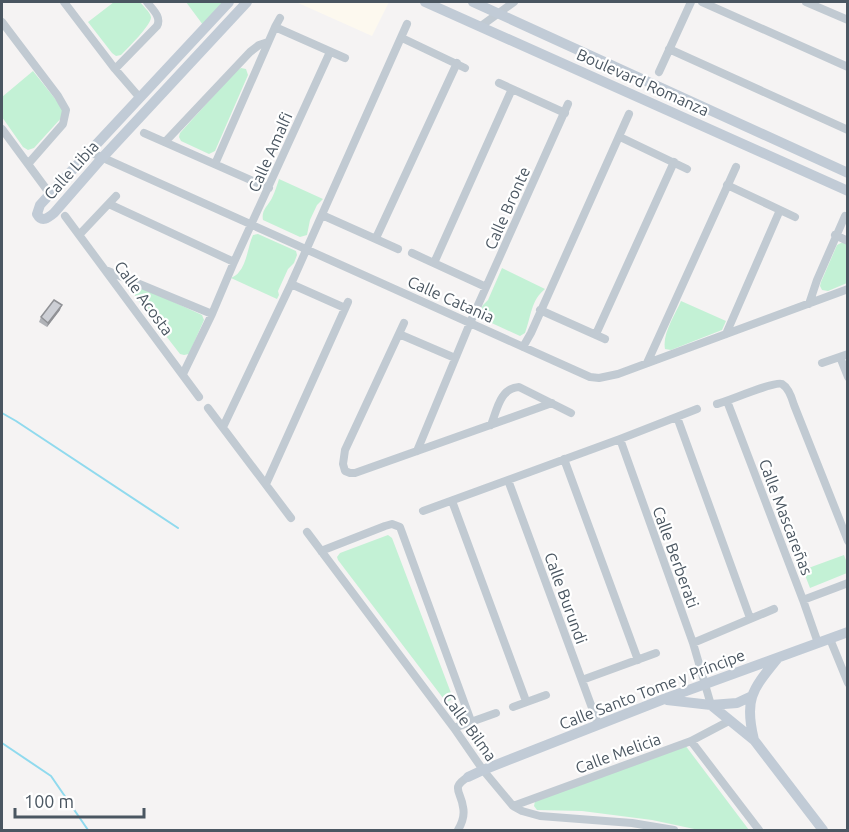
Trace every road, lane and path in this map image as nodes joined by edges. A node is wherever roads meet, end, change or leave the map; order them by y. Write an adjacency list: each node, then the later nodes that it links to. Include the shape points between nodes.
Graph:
1 (64, 2): 26 (street)
2 (147, 2): 26 (street, via 159,22)
3 (228, 2): 30 (street, Calle Libia)
4 (247, 2): 40 (street, Calle Libia)
5 (425, 2): 16 (street, Boulevard Romanza)
6 (473, 2): 11 (street, Boulevard Romanza)
7 (514, 2): 11 (street)
8 (691, 2): 20 (street)
9 (702, 2): 24 (street)
10 (813, 3): 13 (street)
11 (499, 12): 16 (street); 46 (street, Boulevard Romanza)
12 (280, 18): 17 (street)
13 (848, 20)
14 (2, 22): 42 (street, via 66,110 63,124)
15 (407, 24): 18 (street)
16 (481, 26): 49 (street, Boulevard Romanza)
17 (275, 27): 19 (street); 21 (street)
18 (402, 38): 23 (street); 54 (street)
19 (268, 42): 38 (street, via 250,52); 43 (street)
20 (669, 49): 27 (street); 35 (street)
21 (330, 52): 22 (street); 48 (street, Calle Amalfi)
22 (345, 58)
23 (457, 63): 25 (street); 61 (street)
24 (848, 67)
25 (465, 68)
26 (115, 69): 30 (street)
27 (659, 72)
28 (499, 83): 29 (street)
29 (512, 89): 32 (street); 67 (street)
30 (140, 98): 39 (street, Calle Libia)
31 (568, 104): 32 (street, Calle Bronte)
32 (565, 113): 70 (street, Calle Bronte)
33 (629, 114): 37 (street)
34 (2, 129): 42 (street)
35 (848, 130)
36 (144, 133): 38 (street)
37 (620, 137): 41 (street); 73 (street)
38 (165, 142): 43 (street)
39 (90, 152): 40 (street, Calle Catania); 50 (street, Calle Libia)
40 (102, 158): 50 (street, Calle Libia, via 54,213 44,219 38,211); 58 (street, Calle Catania)
41 (674, 162): 45 (street); 78 (street)
42 (28, 164): 50 (street)
43 (215, 164): 48 (street)
44 (736, 167): 47 (street)
45 (687, 169)
46 (848, 173)
47 (727, 185): 53 (street); 84 (street)
48 (268, 188): 58 (street, Calle Amalfi)
49 (848, 190)
50 (50, 194)
51 (116, 196): 52 (street)
52 (109, 204): 59 (street); 66 (street)
53 (780, 210): 57 (street); 79 (street)
54 (322, 215): 61 (street); 63 (street)
55 (65, 216): 59 (street, Calle Acosta)
56 (845, 216): 60 (street)
57 (795, 217)
58 (252, 225): 63 (street, Calle Catania); 66 (street, Calle Amalfi)
59 (80, 234): 68 (street, Calle Acosta)
60 (836, 236): 62 (street); 72 (street)
61 (376, 238): 64 (street)
62 (848, 241)
63 (306, 249): 69 (street); 76 (street, Calle Catania)
64 (398, 249)
65 (412, 253): 67 (street)
66 (234, 262): 74 (street, Calle Amalfi)
67 (434, 263): 70 (street)
68 (106, 271): 74 (street); 86 (street, Calle Acosta)
69 (291, 284): 97 (street); 102 (street, via 347,305)
70 (486, 287): 76 (street, Calle Bronte)
71 (848, 290): 72 (street, Calle Catania)
72 (809, 304): 79 (street, Calle Catania)
73 (540, 310): 78 (street); 81 (street)
74 (212, 314): 86 (street, Calle Amalfi)
75 (404, 323): 77 (street)
76 (470, 323): 81 (street, Calle Catania); 83 (street, Calle Bronte)
77 (399, 334): 83 (street); 99 (street, via 345,450 343,464 350,473)
78 (596, 334): 80 (street)
79 (726, 334): 84 (street, Calle Catania)
80 (604, 339)
81 (523, 347): 84 (street, Calle Catania, via 599,378)
82 (844, 355): 85 (street); 87 (street)
83 (455, 358): 99 (street, Calle Bronte)
84 (647, 363)
85 (822, 363)
86 (183, 374): 88 (street, Calle Acosta)
87 (848, 377)
88 (199, 397)
89 (727, 401): 91 (street); 107 (street, via 777,383 787,388); 110 (street, Calle Mascareñas)
90 (552, 403): 94 (street); 96 (street); 96 (street, via 519,387 512,388 503,395)
91 (717, 404)
92 (208, 408): 97 (street)
93 (697, 409): 95 (street)
94 (571, 413)
95 (677, 417): 98 (street); 112 (street)
96 (491, 425): 99 (street)
97 (224, 427): 102 (street)
98 (620, 439): 100 (street); 115 (street, Calle Berberati)
99 (417, 452)
100 (564, 459): 101 (street); 119 (street)
101 (508, 480): 103 (street); 121 (street, Calle Burundi)
102 (266, 484): 105 (street)
103 (452, 501): 104 (street); 128 (street)
104 (423, 511)
105 (291, 518)
106 (307, 532): 108 (street, Calle Bilma)
107 (848, 541)
108 (321, 551): 133 (street, via 397,525); 135 (street, Calle Bilma)
109 (848, 583): 110 (street)
110 (803, 600): 116 (street, Calle Mascareñas)
111 (774, 609): 112 (street)
112 (750, 618): 115 (street)
113 (848, 632): 114 (street, Calle Santo Tome y Príncipe)
114 (830, 639): 116 (street, Calle Santo Tome y Príncipe); 122 (street)
115 (693, 643): 123 (street, Calle Berberati)
116 (818, 643): 118 (street, Calle Santo Tome y Príncipe)
117 (656, 653): 119 (street)
118 (777, 658): 120 (street, Calle Santo Tome y Príncipe); 124 (street)
119 (638, 660): 121 (street)
120 (741, 672): 123 (street, Calle Santo Tome y Príncipe); 124 (street)
121 (582, 681): 134 (street, Calle Burundi)
122 (847, 681)
123 (704, 684): 127 (street, Calle Santo Tome y Príncipe); 129 (street, Calle Berberati)
124 (756, 685): 126 (street)
125 (546, 695): 128 (street)
126 (752, 696): 129 (street, via 737,703); 136 (street, via 749,712)
127 (664, 699): 129 (street); 134 (street, Calle Santo Tome y Príncipe)
128 (526, 701): 130 (street)
129 (711, 705): 132 (street)
130 (513, 706)
131 (496, 713): 133 (street)
132 (729, 720): 136 (street); 137 (street, Calle Melicia)
133 (471, 721): 135 (street)
134 (598, 724): 138 (street, Calle Santo Tome y Príncipe)
135 (454, 728): 138 (street, Calle Bilma)
136 (754, 740): 144 (street)
137 (691, 741): 140 (street, Calle Melicia); 143 (street)
138 (483, 770): 139 (street, Calle Santo Tome y Príncipe); 140 (street, Calle Bilma)
139 (468, 777): 141 (street, via 458,786 464,808)
140 (513, 806): 142 (street, via 540,816 633,823)
141 (458, 831)
142 (675, 831)
143 (759, 831)
144 (824, 831)

